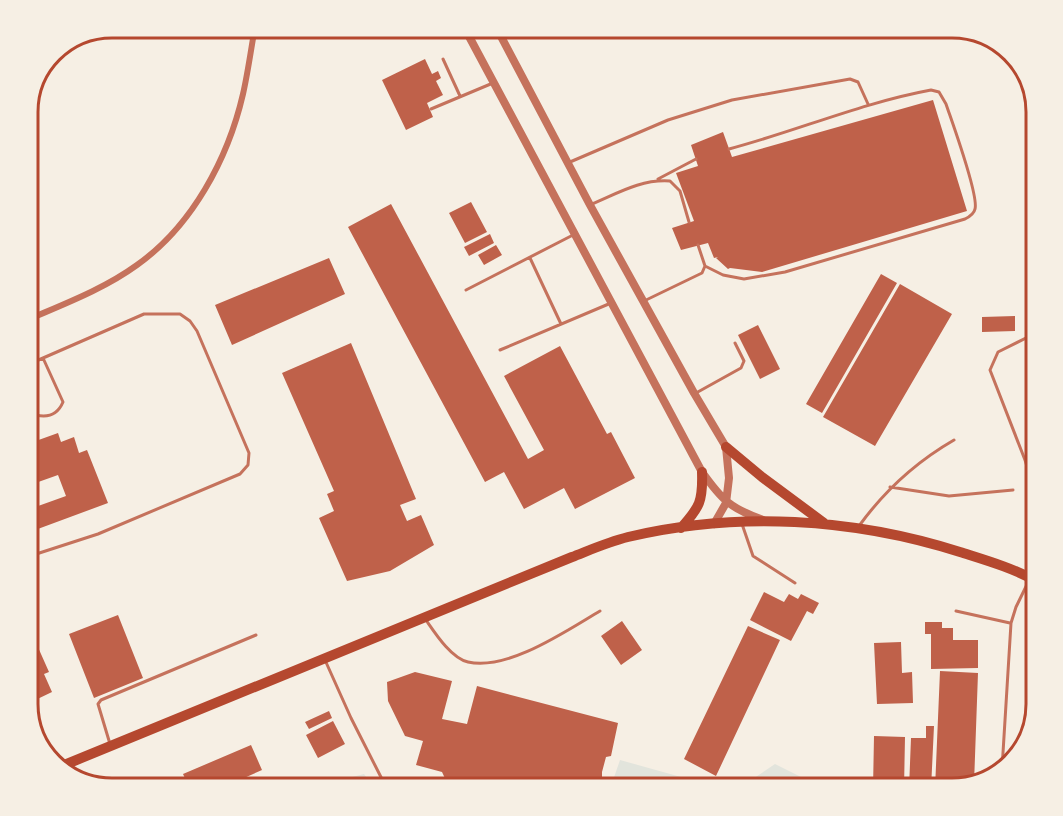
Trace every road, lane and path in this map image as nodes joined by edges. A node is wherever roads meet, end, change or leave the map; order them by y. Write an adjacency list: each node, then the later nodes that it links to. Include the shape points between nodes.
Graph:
1 (253, 38): 22 (street, via 231,134 213,175 188,213 137,265)
2 (470, 38): 5 (street)
3 (502, 38): 11 (street)
4 (443, 59): 6 (lane)
5 (494, 82): 6 (lane); 15 (street)
6 (461, 96): 8 (lane)
7 (868, 104): 9 (lane); 11 (lane, via 858,82 850,79 732,100 668,120); 18 (lane, via 931,90 939,92 972,187 976,208 972,214 785,272 744,279 723,276)
8 (431, 109)
9 (729, 149)
10 (696, 159): 12 (lane)
11 (568, 163): 13 (street)
12 (656, 180): 13 (lane); 14 (lane, via 670,181 680,191)
13 (590, 205): 20 (street)
14 (689, 222)
15 (574, 235): 17 (lane); 21 (street)
16 (698, 245): 18 (lane)
17 (530, 258): 19 (lane); 23 (lane)
18 (705, 266): 20 (lane, via 702,273)
19 (466, 290)
20 (644, 301): 29 (street)
21 (612, 303): 23 (lane); 34 (street)
22 (38, 315)
23 (561, 324): 26 (lane)
24 (1026, 338): 33 (lane, via 998,352 990,370)
25 (735, 343): 29 (lane, via 744,361 741,368)
26 (501, 350)
27 (43, 358): 28 (lane); 30 (lane, via 63,402 53,415); 44 (lane, via 144,314 180,314 198,331 249,453 248,465 240,474 109,530)
28 (38, 360)
29 (694, 393): 32 (street)
30 (38, 416)
31 (954, 440): 35 (lane)
32 (726, 447): 37 (street); 40 (main road)
33 (1026, 463)
34 (702, 472): 37 (street); 43 (main road, via 701,503)
35 (890, 487): 36 (lane, via 949,496); 42 (lane)
36 (1013, 490)
37 (726, 503): 39 (street); 41 (street)
38 (742, 522): 39 (main road); 41 (main road); 46 (lane, via 753,556)
39 (768, 522): 40 (main road)
40 (824, 523): 42 (main road)
41 (714, 524): 43 (main road)
42 (858, 527): 45 (main road, via 937,545)
43 (681, 528): 50 (main road, via 608,543)
44 (38, 553)
45 (1026, 577)
46 (795, 583)
47 (1026, 593): 51 (lane)
48 (600, 611): 50 (lane, via 530,651 490,663 466,662 444,645)
49 (956, 611): 51 (lane)
50 (424, 618): 53 (main road)
51 (1011, 623): 55 (lane)
52 (256, 635): 54 (lane, via 101,700 98,711)
53 (325, 658): 54 (main road); 57 (lane)
54 (110, 746): 56 (main road)
55 (1003, 757)
56 (67, 764)
57 (381, 778)

